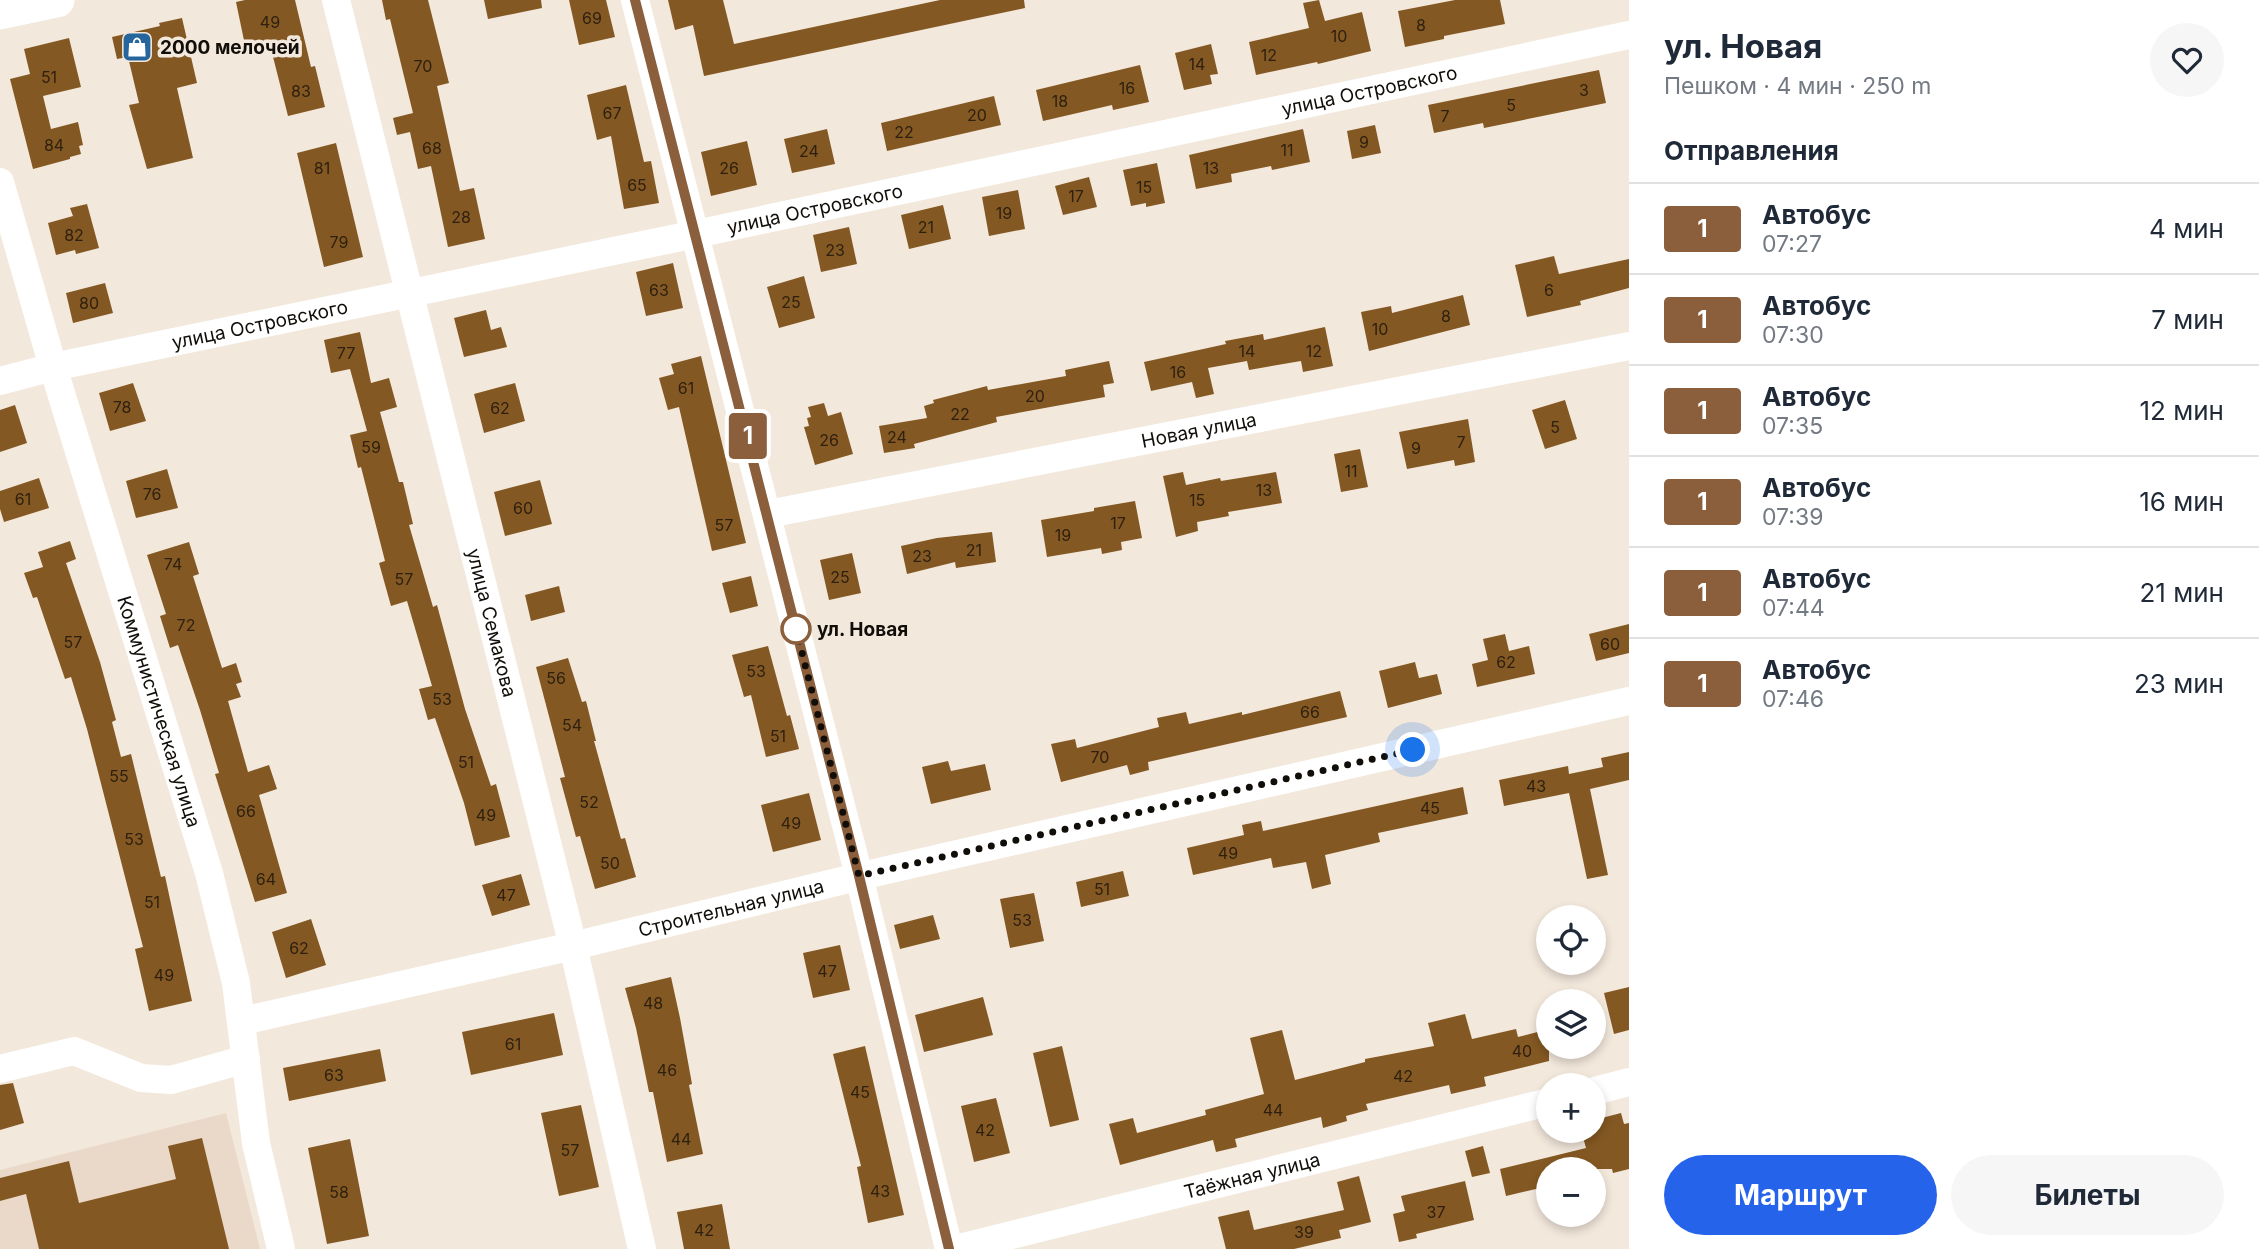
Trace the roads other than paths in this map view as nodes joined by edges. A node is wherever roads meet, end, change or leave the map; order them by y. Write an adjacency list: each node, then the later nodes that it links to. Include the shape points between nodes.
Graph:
1 (57, 0): 4 (main road)
2 (336, 0): 8 (street, улица Семакова)
3 (635, 0): 7 (street)
4 (0, 12)
5 (1629, 34): 7 (street, улица Островского)
6 (0, 182): 10 (street, Коммунистическая улица)
7 (696, 234): 8 (street, улица Островского); 12 (street)
8 (409, 292): 10 (street, улица Островского); 15 (street, улица Семакова)
9 (1629, 346): 12 (street, Новая улица)
10 (54, 367): 11 (street, улица Островского); 16 (street, Коммунистическая улица, via 209,873)
11 (0, 381)
12 (768, 514): 14 (street)
13 (1629, 701): 14 (street, Строительная улица)
14 (859, 876): 15 (street, Строительная улица); 24 (street)
15 (573, 946): 16 (street, Строительная улица); 23 (street, улица Семакова)
16 (242, 1021): 17 (street, Коммунистическая улица)
17 (246, 1059): 18 (street, via 171,1080 141,1078 74,1051); 22 (street, Коммунистическая улица, via 256,1143)
18 (0, 1069)
19 (1629, 1082): 20 (street)
20 (1606, 1088)
21 (1536, 1105): 25 (street, Таёжная улица)
22 (281, 1249)
23 (642, 1249)
24 (949, 1249)
25 (955, 1249)

